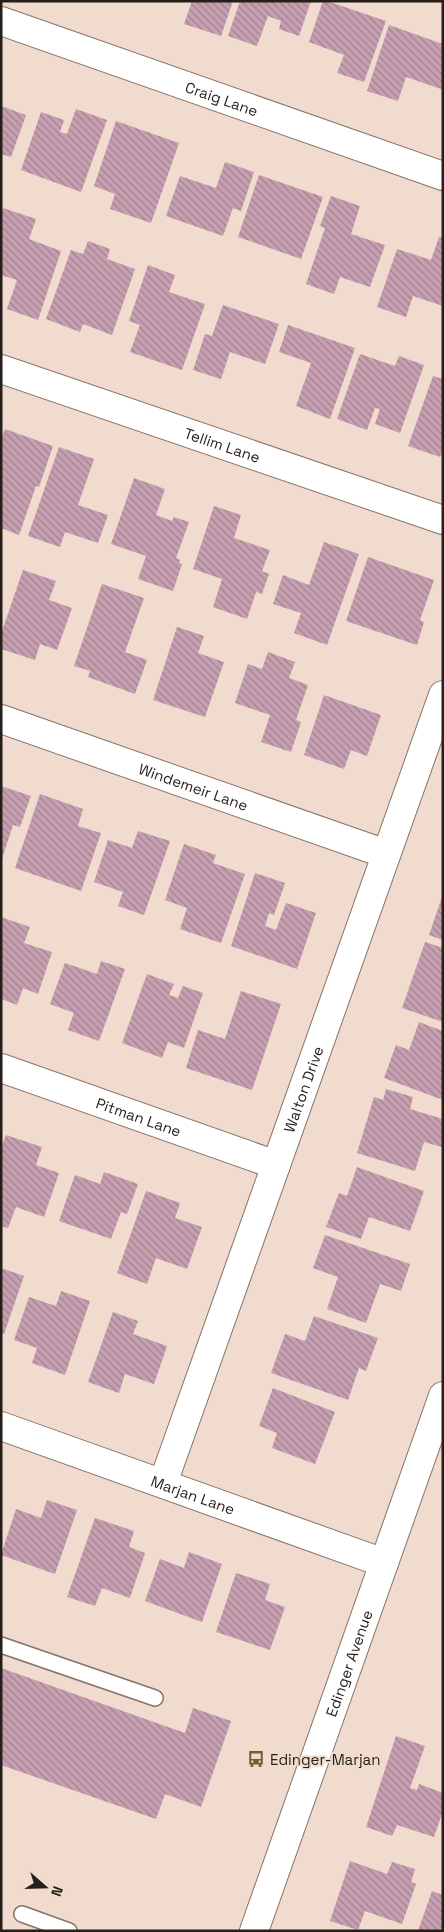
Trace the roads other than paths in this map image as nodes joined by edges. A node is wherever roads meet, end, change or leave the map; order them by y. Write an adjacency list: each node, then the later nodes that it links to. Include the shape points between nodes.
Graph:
1 (1, 21): 2 (street, Craig Lane)
2 (443, 176)
3 (1, 369): 4 (street, Tellim Lane)
4 (443, 520)
5 (443, 695): 7 (street, Walton Drive)
6 (1, 719): 7 (street, Windemeir Lane)
7 (386, 854): 9 (street, Walton Drive)
8 (1, 1068): 9 (street, Pitman Lane)
9 (276, 1165): 12 (street, Walton Drive)
10 (443, 1396): 13 (street, Edinger Avenue)
11 (1, 1426): 12 (street, Marjan Lane)
12 (163, 1484): 13 (street, Marjan Lane)
13 (384, 1563): 18 (street, Edinger Avenue)
14 (1, 1645): 15 (lane)
15 (155, 1698)
16 (22, 1914): 17 (lane)
17 (69, 1931)
18 (254, 1931)

